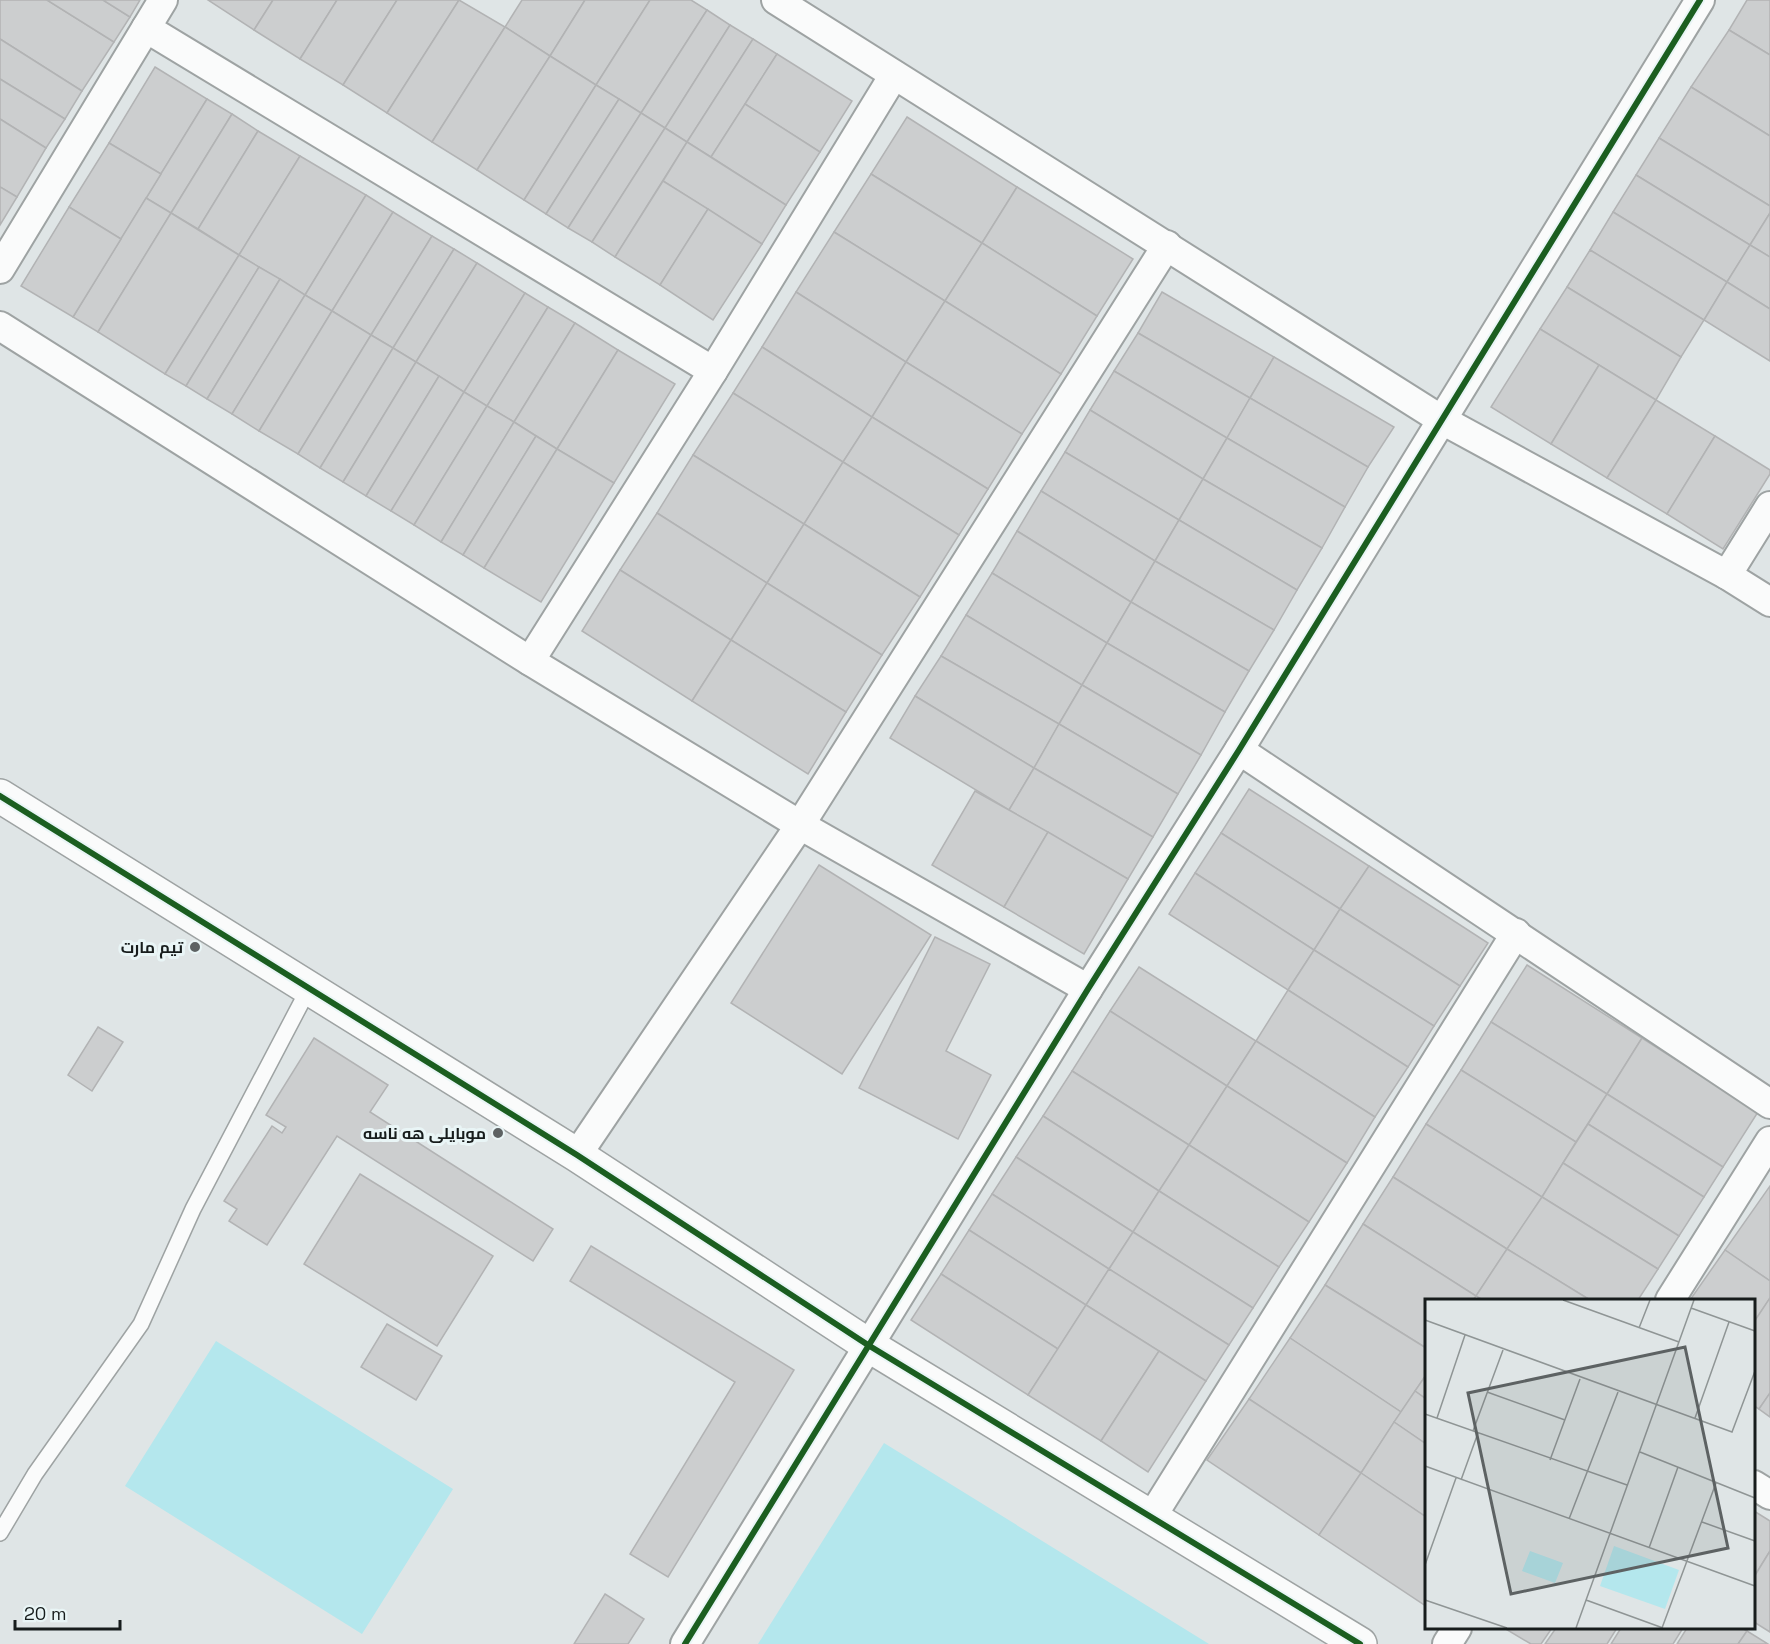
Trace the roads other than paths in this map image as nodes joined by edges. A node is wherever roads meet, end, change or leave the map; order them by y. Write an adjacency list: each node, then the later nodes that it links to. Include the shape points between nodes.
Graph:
1 (163, 0): 4 (street)
2 (776, 0): 5 (street)
3 (1700, 0): 10 (street)
4 (146, 28): 7 (street); 9 (street)
5 (894, 75): 6 (street); 9 (street)
6 (1167, 245): 10 (street); 17 (street)
7 (0, 269)
8 (3, 334): 14 (street)
9 (713, 371): 14 (street)
10 (1442, 420): 12 (street); 15 (street)
11 (1770, 506): 12 (street)
12 (1727, 574): 13 (street)
13 (1770, 602)
14 (530, 661): 17 (street)
15 (1239, 750): 18 (street); 20 (street)
16 (0, 796): 19 (street)
17 (800, 825): 20 (street); 23 (street)
18 (1516, 933): 21 (street); 28 (street)
19 (309, 988): 23 (street); 29 (lane, via 193,1209 141,1324 35,1474)
20 (1088, 989): 25 (street)
21 (1770, 1104)
22 (1770, 1141): 24 (street)
23 (577, 1155): 25 (street)
24 (1671, 1299)
25 (868, 1345): 28 (street); 31 (street)
26 (1755, 1486): 27 (street)
27 (1770, 1495)
28 (1151, 1518): 32 (street)
29 (0, 1533)
30 (1456, 1629): 33 (street)
31 (685, 1644)
32 (1360, 1644)
33 (1447, 1644)

